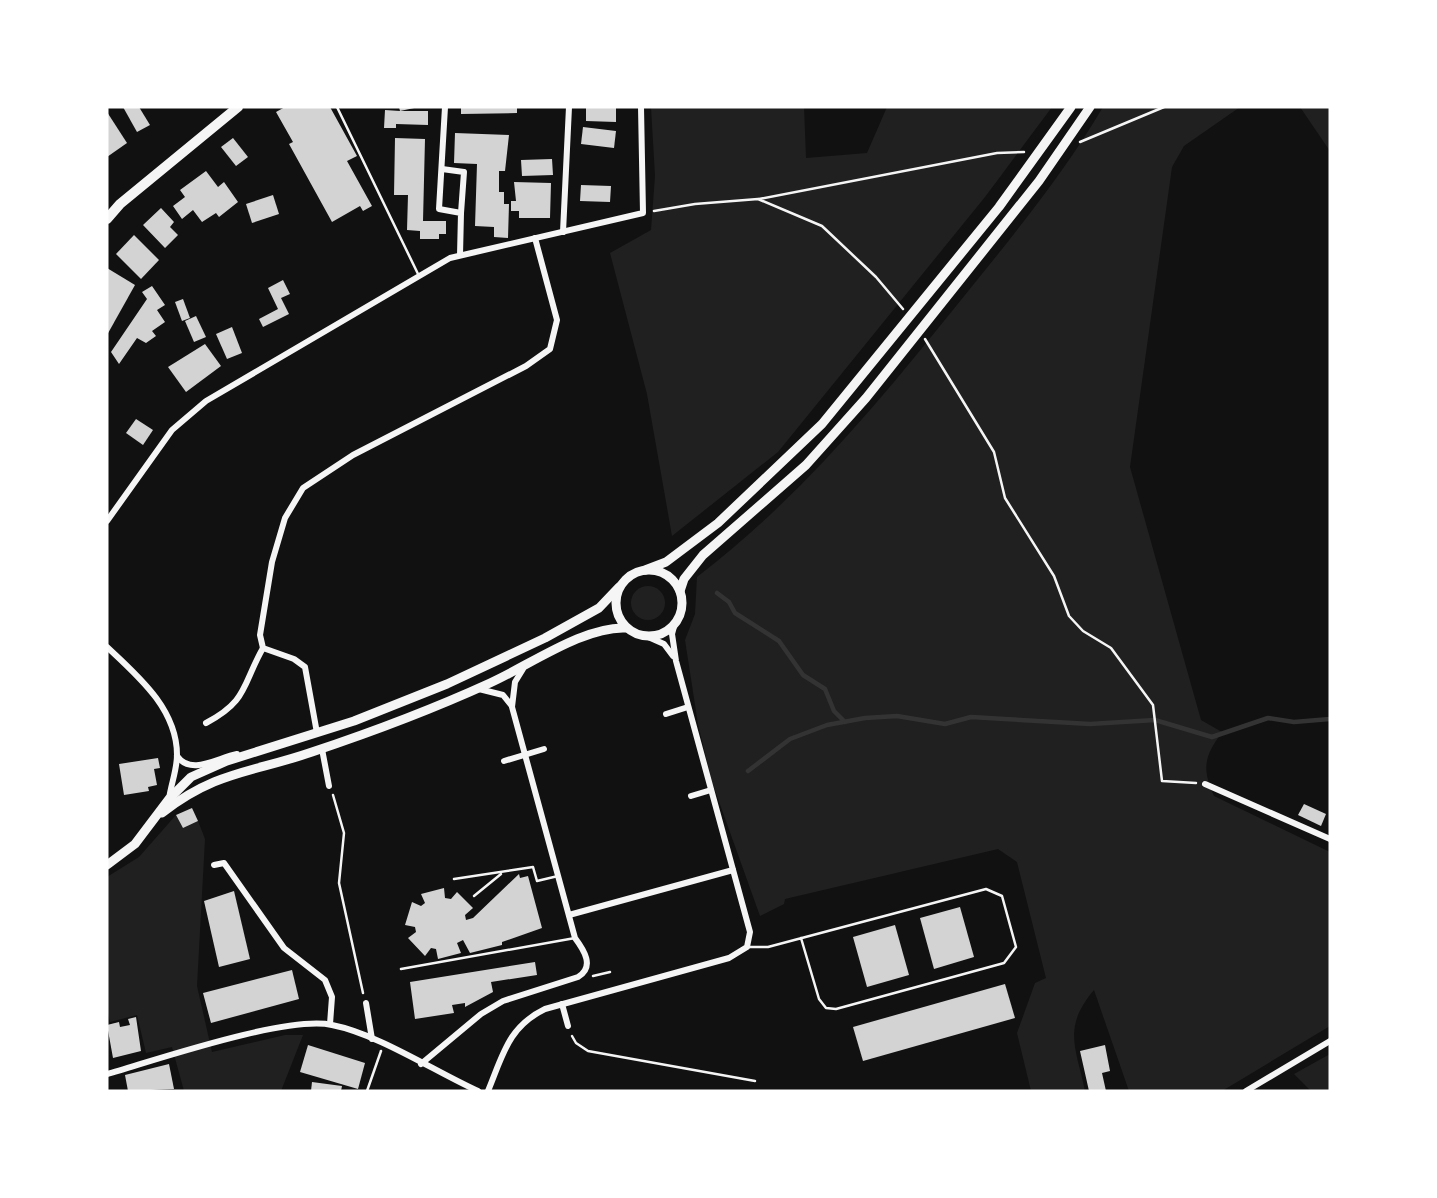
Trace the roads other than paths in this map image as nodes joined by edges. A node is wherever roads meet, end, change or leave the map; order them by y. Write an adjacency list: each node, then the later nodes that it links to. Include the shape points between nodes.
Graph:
1 (238, 107): 10 (main road)
2 (337, 107): 14 (lane)
3 (445, 107): 8 (street)
4 (569, 107): 11 (street)
5 (641, 107): 11 (street, via 643,213)
6 (1071, 107): 16 (main road, via 1006,197 822,424 719,523 666,562)
7 (1090, 107): 18 (main road, via 1039,181 842,426 786,484 703,555)
8 (442, 169): 9 (street, via 439,209); 9 (street, via 464,173)
9 (461, 213): 13 (street)
10 (107, 219)
11 (563, 232): 12 (street)
12 (535, 238): 13 (street); 23 (street, via 557,320 550,349 526,366 353,455 303,488 285,518 272,562 260,635)
13 (460, 256): 14 (street)
14 (419, 276): 15 (street, via 206,401 172,430)
15 (107, 521)
16 (646, 570): 17 (main road, via 628,577); 18 (main road, via 666,575)
17 (620, 587): 20 (main road, via 616,608); 31 (main road, via 599,608 534,644 446,684)
18 (680, 591): 19 (main road, via 680,613)
19 (675, 622): 21 (main road, via 657,635); 24 (street)
20 (626, 628): 21 (main road); 25 (main road, via 599,629)
21 (646, 636): 24 (street, via 664,645)
22 (107, 648): 36 (street, via 159,702 175,736)
23 (263, 648): 30 (street, via 243,695 229,711); 31 (street, via 305,667)
24 (676, 661): 28 (street)
25 (524, 666): 26 (main road); 27 (street, via 515,682)
26 (474, 690): 27 (street, via 503,695); 32 (main road)
27 (512, 707): 35 (street)
28 (688, 707): 29 (street); 40 (street)
29 (666, 714)
30 (206, 723)
31 (317, 733): 34 (main road)
32 (322, 748): 39 (street); 43 (main road, via 216,779 194,789)
33 (544, 749): 35 (street)
34 (259, 750): 36 (street, via 193,767); 42 (main road, via 191,777)
35 (525, 755): 37 (street); 49 (street)
36 (177, 756): 42 (street)
37 (504, 761)
38 (1205, 784): 44 (street)
39 (329, 786)
40 (711, 790): 41 (street); 47 (street)
41 (691, 796)
42 (169, 799): 43 (main road)
43 (158, 817): 45 (main road, via 135,844)
44 (1330, 839)
45 (107, 865)
46 (214, 865): 59 (street, via 224,863 284,948 325,980 332,997)
47 (733, 870): 52 (street); 55 (street, via 750,932)
48 (504, 872): 49 (lane, via 533,867 537,881); 50 (lane); 51 (lane)
49 (558, 876): 52 (street)
50 (454, 880)
51 (474, 896)
52 (569, 915): 53 (street)
53 (575, 938): 56 (lane); 63 (street, via 585,952 588,965 584,973 503,1001)
54 (801, 938): 54 (lane, via 819,999 825,1008 836,1009 1004,963 1016,947 1002,896 986,889); 55 (lane)
55 (747, 947): 58 (street, via 729,958)
56 (401, 969)
57 (366, 1003): 61 (street)
58 (562, 1004): 60 (street); 66 (street, via 525,1018 516,1027)
59 (330, 1024): 61 (street); 64 (street, via 300,1024)
60 (568, 1026)
61 (372, 1040): 63 (street)
62 (1330, 1041): 67 (street)
63 (421, 1063): 65 (street)
64 (107, 1073)
65 (478, 1091)
66 (488, 1091)
67 (1246, 1091)

